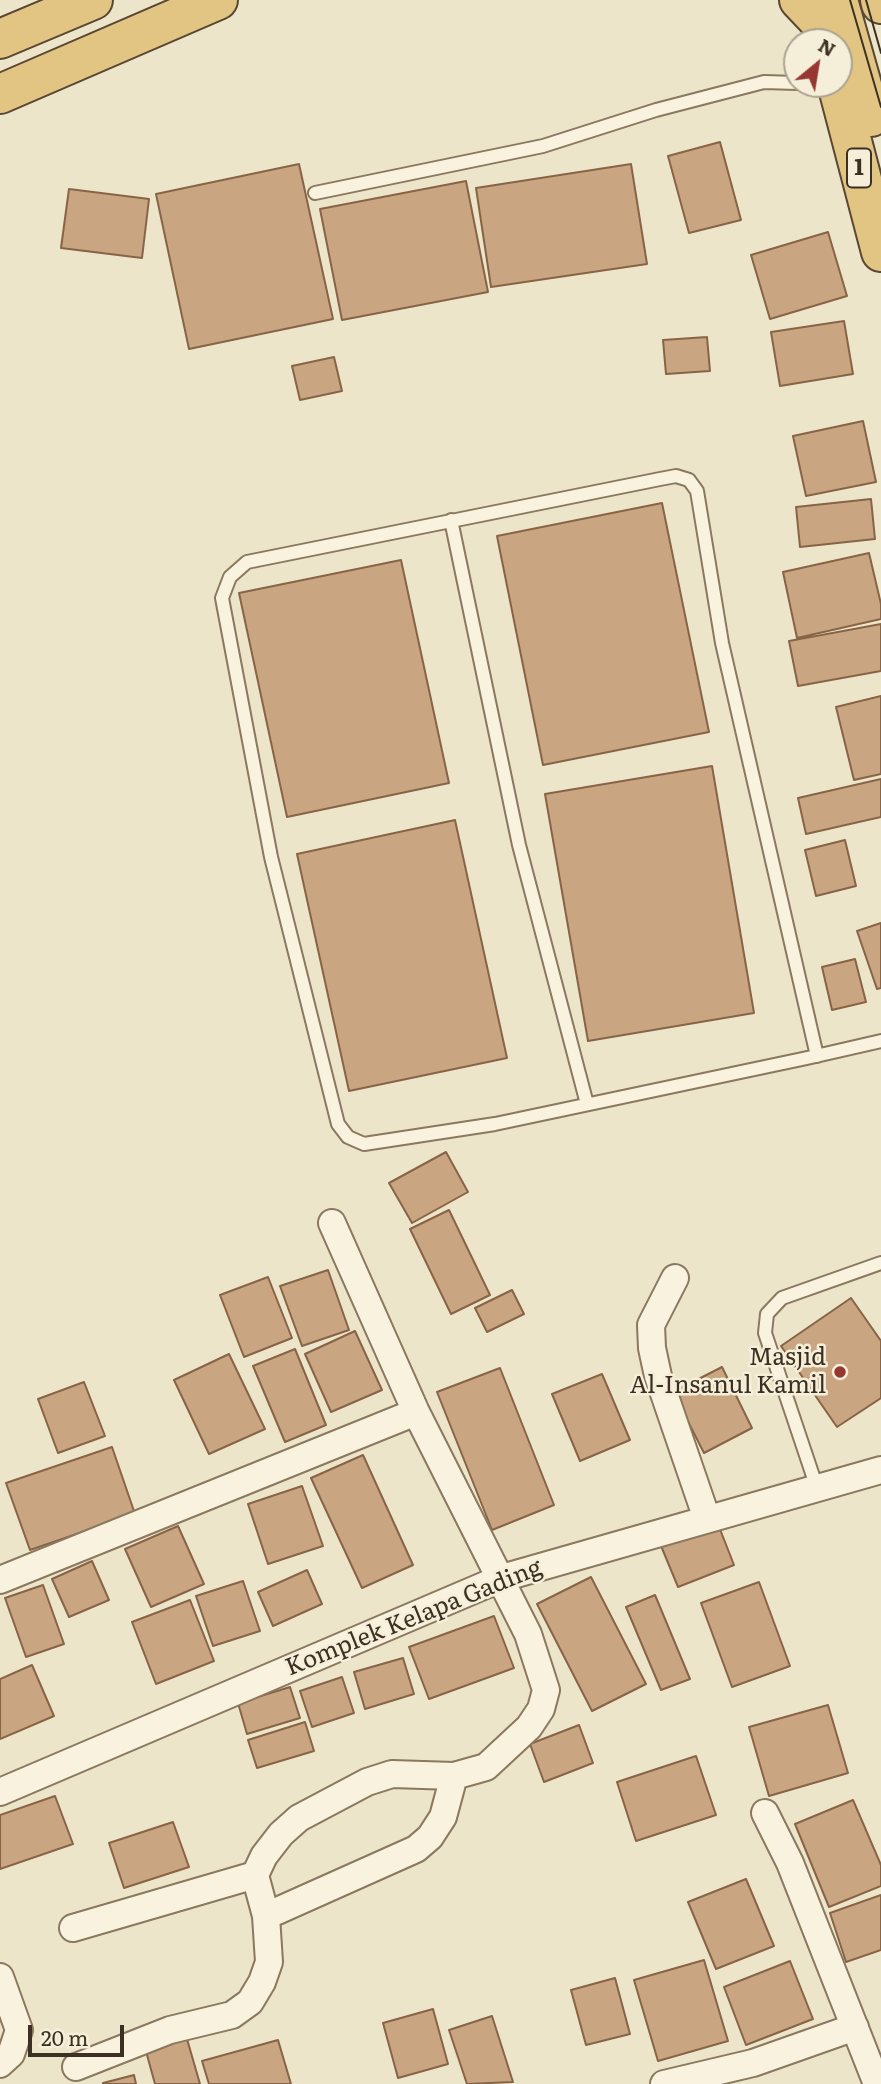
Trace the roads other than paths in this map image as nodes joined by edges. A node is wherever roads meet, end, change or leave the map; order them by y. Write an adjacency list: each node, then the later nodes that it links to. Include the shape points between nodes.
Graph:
1 (93, 0): 4 (highway)
2 (218, 0): 6 (highway)
3 (818, 12): 8 (highway, 1)
4 (0, 39)
5 (783, 83): 9 (lane, via 764,82 656,110 543,146)
6 (0, 94)
7 (832, 98): 10 (highway, 1)
8 (881, 157)
9 (315, 192)
10 (881, 252)
11 (451, 520): 13 (lane, via 676,476 689,480 697,491 722,643); 14 (lane, via 519,845); 14 (lane, via 247,562 230,577 222,598 271,858 338,1124 348,1137 364,1144)
12 (881, 1041): 13 (lane)
13 (817, 1056): 14 (lane)
14 (587, 1104)
15 (332, 1223): 18 (street)
16 (881, 1264): 20 (lane, via 782,1298 767,1314 765,1333)
17 (675, 1279): 21 (street, via 651,1325 652,1348)
18 (416, 1412): 22 (street); 23 (street)
19 (881, 1470): 20 (street, Komplek Kelapa Gading)
20 (817, 1488): 21 (street, Komplek Kelapa Gading)
21 (708, 1519): 22 (street, Komplek Kelapa Gading)
22 (502, 1578): 24 (street, via 528,1634 545,1690 541,1709 529,1727 486,1767); 25 (street, Komplek Kelapa Gading)
23 (0, 1580)
24 (454, 1776): 27 (street, via 392,1774 367,1782 299,1818 264,1856); 28 (street, via 443,1816 416,1849)
25 (0, 1792)
26 (765, 1813): 31 (street, via 790,1863)
27 (255, 1875): 28 (street); 29 (street)
28 (266, 1916): 33 (street, via 268,1962 250,2002 232,2015 170,2030)
29 (73, 1928)
30 (0, 1977): 32 (street, via 19,2030 12,2054)
31 (855, 2027): 34 (street); 36 (street)
32 (0, 2064)
33 (76, 2067)
34 (756, 2073): 35 (street)
35 (664, 2084)
36 (877, 2084)

